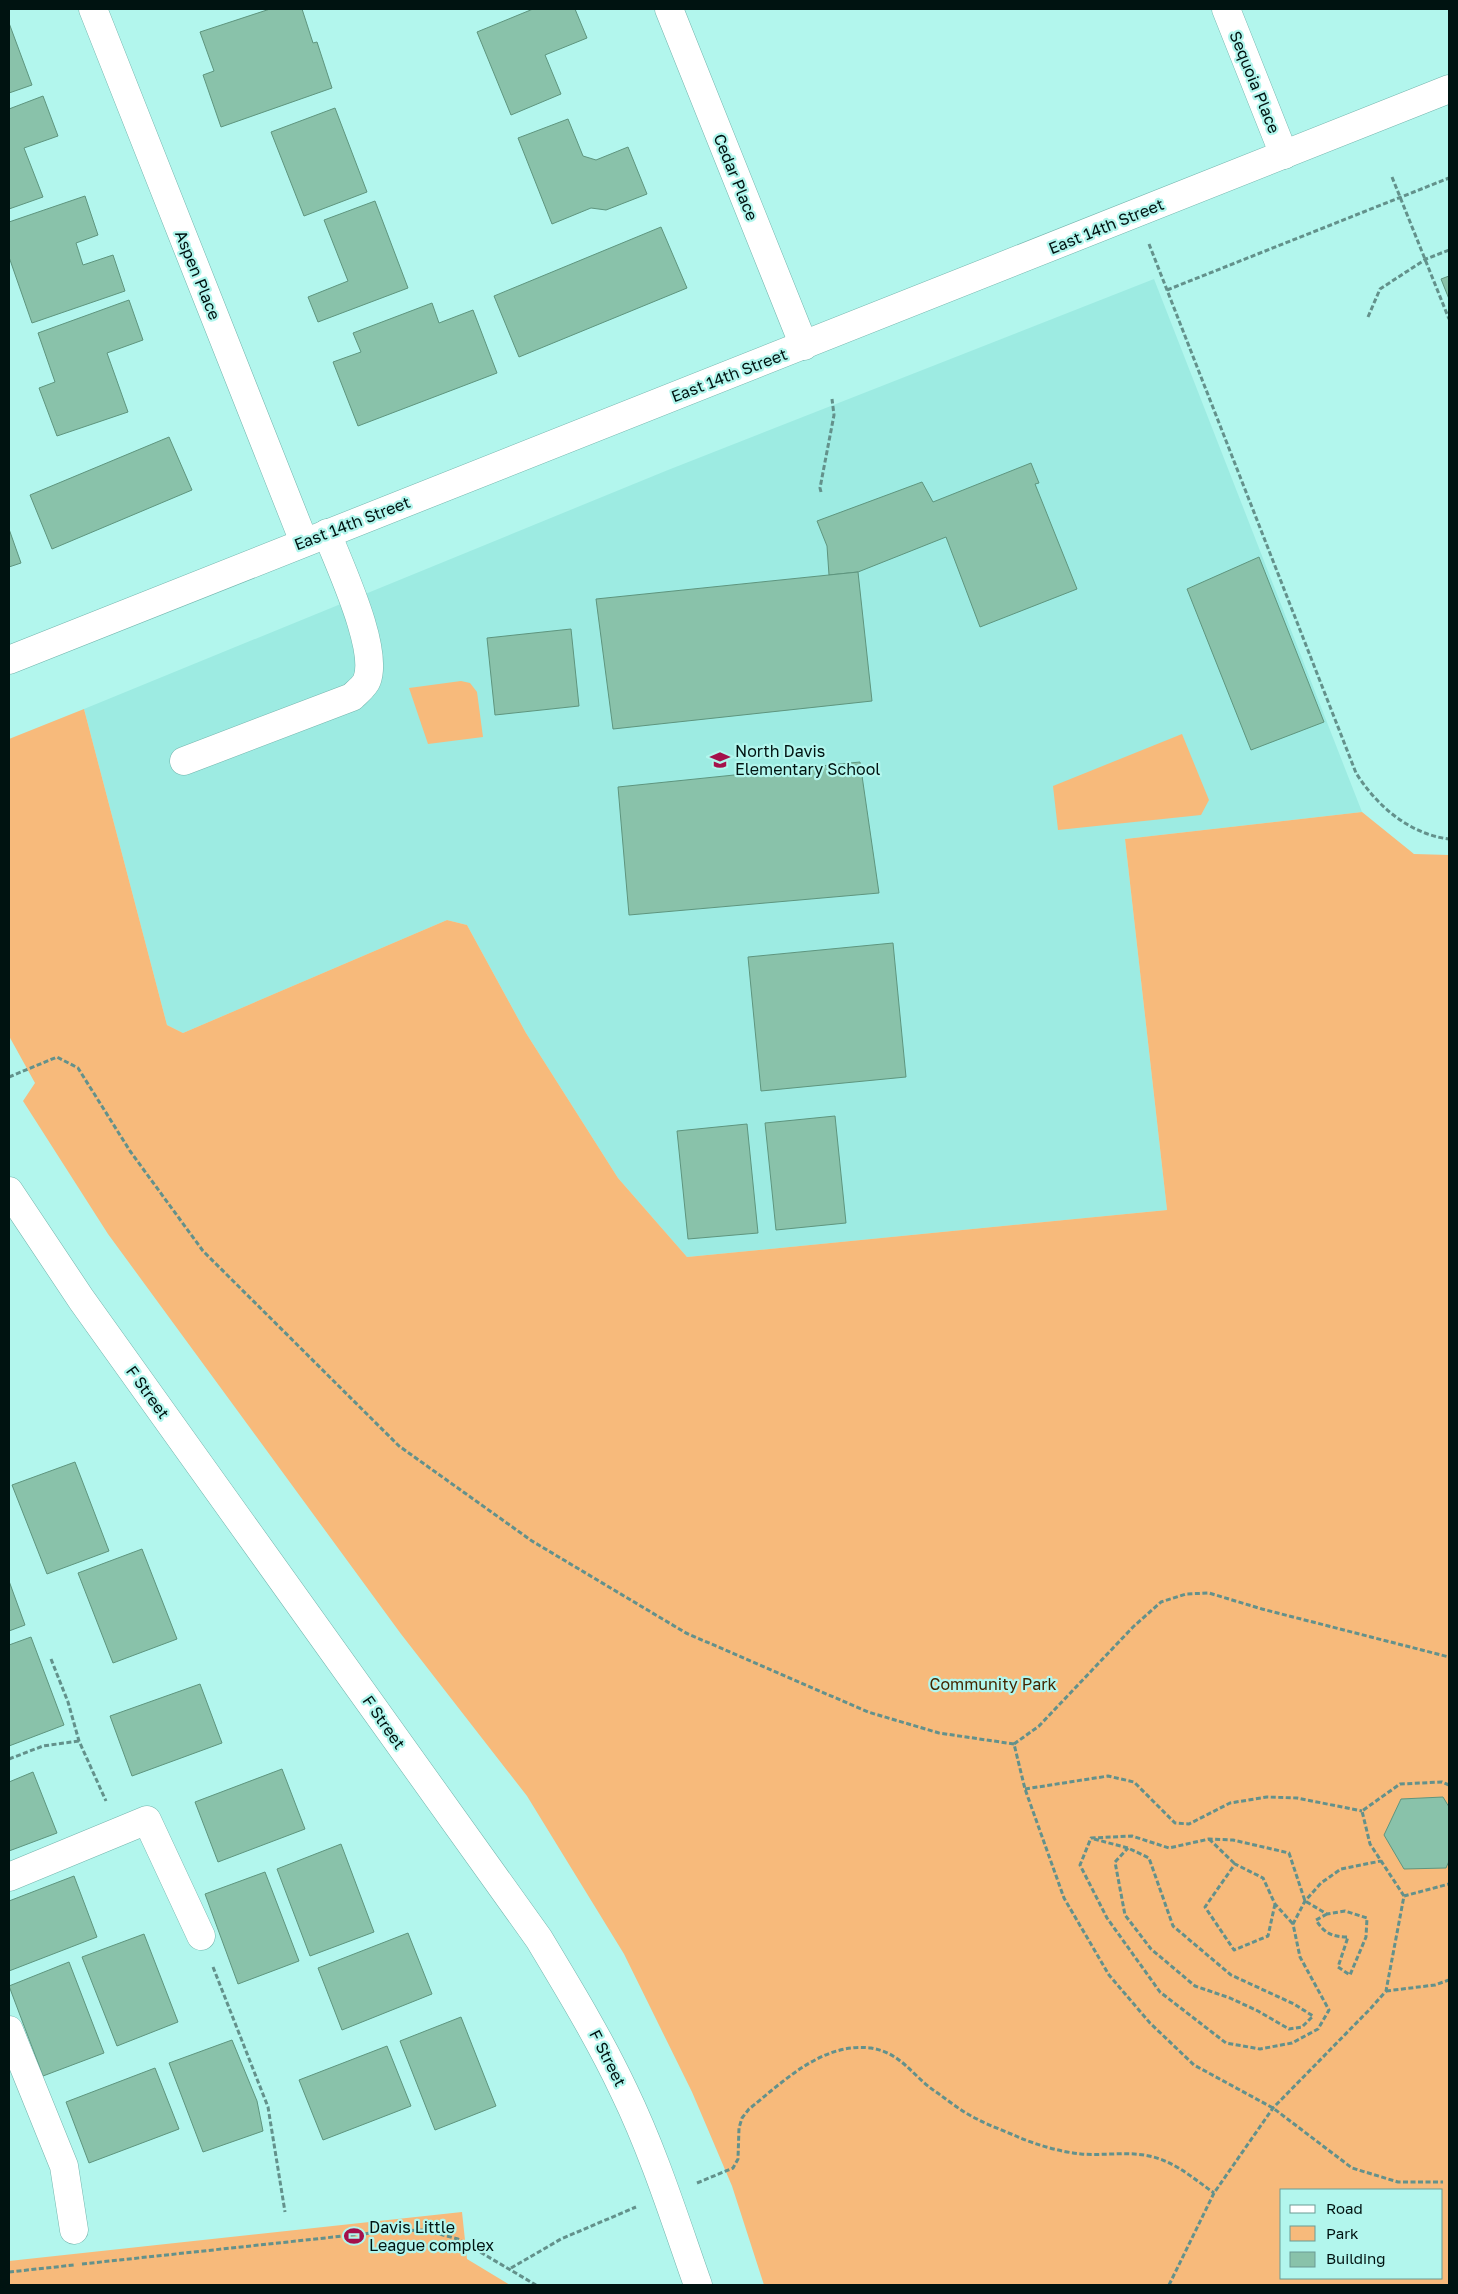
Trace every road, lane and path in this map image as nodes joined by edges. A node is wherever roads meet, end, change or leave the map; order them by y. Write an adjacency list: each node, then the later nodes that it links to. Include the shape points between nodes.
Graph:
1 (93, 9): 18 (street, Aspen Place)
2 (669, 9): 15 (street, Cedar Place)
3 (1226, 9): 5 (street, Sequoia Place)
4 (1449, 89): 5 (street, East 14th Street)
5 (1284, 155): 9 (street, East 14th Street)
6 (1392, 177): 8 (path)
7 (1449, 178): 8 (path)
8 (1400, 197): 11 (path); 12 (path)
9 (1137, 213): 12 (path); 15 (street, East 14th Street)
10 (1449, 250): 11 (path)
11 (1426, 259): 13 (path, via 1380,289); 14 (path)
12 (1167, 290): 21 (path, via 1356,773 1370,795 1401,822)
13 (1368, 317)
14 (1449, 319)
15 (804, 346): 18 (street, East 14th Street)
16 (832, 399): 17 (path, via 834,415)
17 (821, 492)
18 (315, 537): 19 (street, East 14th Street); 20 (street, Aspen Place, via 369,645 367,681 352,697)
19 (9, 660)
20 (184, 761)
21 (1449, 839)
22 (9, 1077): 28 (path, via 57,1057 78,1068 130,1151 203,1251 399,1446 532,1541 686,1633 868,1712 939,1733)
23 (9, 1191): 24 (street, F Street)
24 (19, 1228): 60 (street, F Street, via 538,1939 591,2026 625,2092)
25 (1449, 1657): 28 (path, via 1210,1593 1186,1594 1161,1602 1132,1627 1039,1726)
26 (51, 1659): 27 (path)
27 (79, 1741): 29 (path, via 44,1746); 33 (path)
28 (1014, 1744): 31 (path)
29 (9, 1759)
30 (1449, 1784): 32 (path, via 1400,1784)
31 (1025, 1789): 32 (path, via 1108,1776 1134,1782 1174,1823 1189,1824 1230,1803 1267,1797 1297,1798); 50 (path, via 1064,1898 1109,1975 1150,2023 1194,2065)
32 (1362, 1811): 37 (path, via 1370,1844)
33 (119, 1832): 39 (street); 46 (street, via 147,1820)
34 (1091, 1838): 35 (path, via 1132,1836 1169,1848); 36 (path); 45 (path, via 1080,1865 1107,1918 1160,1992 1226,2042 1260,2048 1292,2043 1318,2029 1329,2010 1300,1957)
35 (1209, 1839): 38 (path); 42 (path, via 1248,1842 1289,1853)
36 (1128, 1848): 36 (path, via 1150,1858 1173,1926 1232,1975 1313,2016 1302,2027 1289,2028 1230,1998 1194,1986 1151,1949 1125,1915 1115,1862)
37 (1381, 1862): 41 (path); 42 (path, via 1341,1869 1321,1883)
38 (1235, 1864): 43 (path, via 1263,1878); 43 (path, via 1205,1906 1234,1950 1268,1936)
39 (9, 1877)
40 (1449, 1884): 41 (path)
41 (1404, 1896): 48 (path)
42 (1306, 1901): 44 (path); 45 (path)
43 (1275, 1904): 45 (path)
44 (1327, 1914): 44 (path, via 1346,1911 1367,1918 1366,1937 1350,1975 1338,1967 1348,1937 1334,1937 1321,1930 1316,1920)
45 (1293, 1924)
46 (201, 1936): 54 (path, via 268,2107)
47 (1449, 1980): 48 (path, via 1435,1985)
48 (1386, 1991): 50 (path)
49 (9, 2030): 56 (street, via 64,2166)
50 (1273, 2108): 52 (path, via 1352,2168 1398,2182); 53 (path)
51 (716, 2176): 53 (path, via 733,2168 738,2160 739,2128 749,2109 802,2067 844,2050 870,2048 905,2063 933,2090 976,2119 1028,2142 1080,2154 1149,2156 1175,2165)
52 (1443, 2182)
53 (1214, 2193): 61 (path)
54 (285, 2212)
55 (604, 2220): 57 (path, via 561,2239)
56 (74, 2230)
57 (511, 2268): 58 (path, via 458,2239 424,2230); 59 (path)
58 (9, 2272)
59 (536, 2285)
60 (698, 2285)
61 (1169, 2285)

